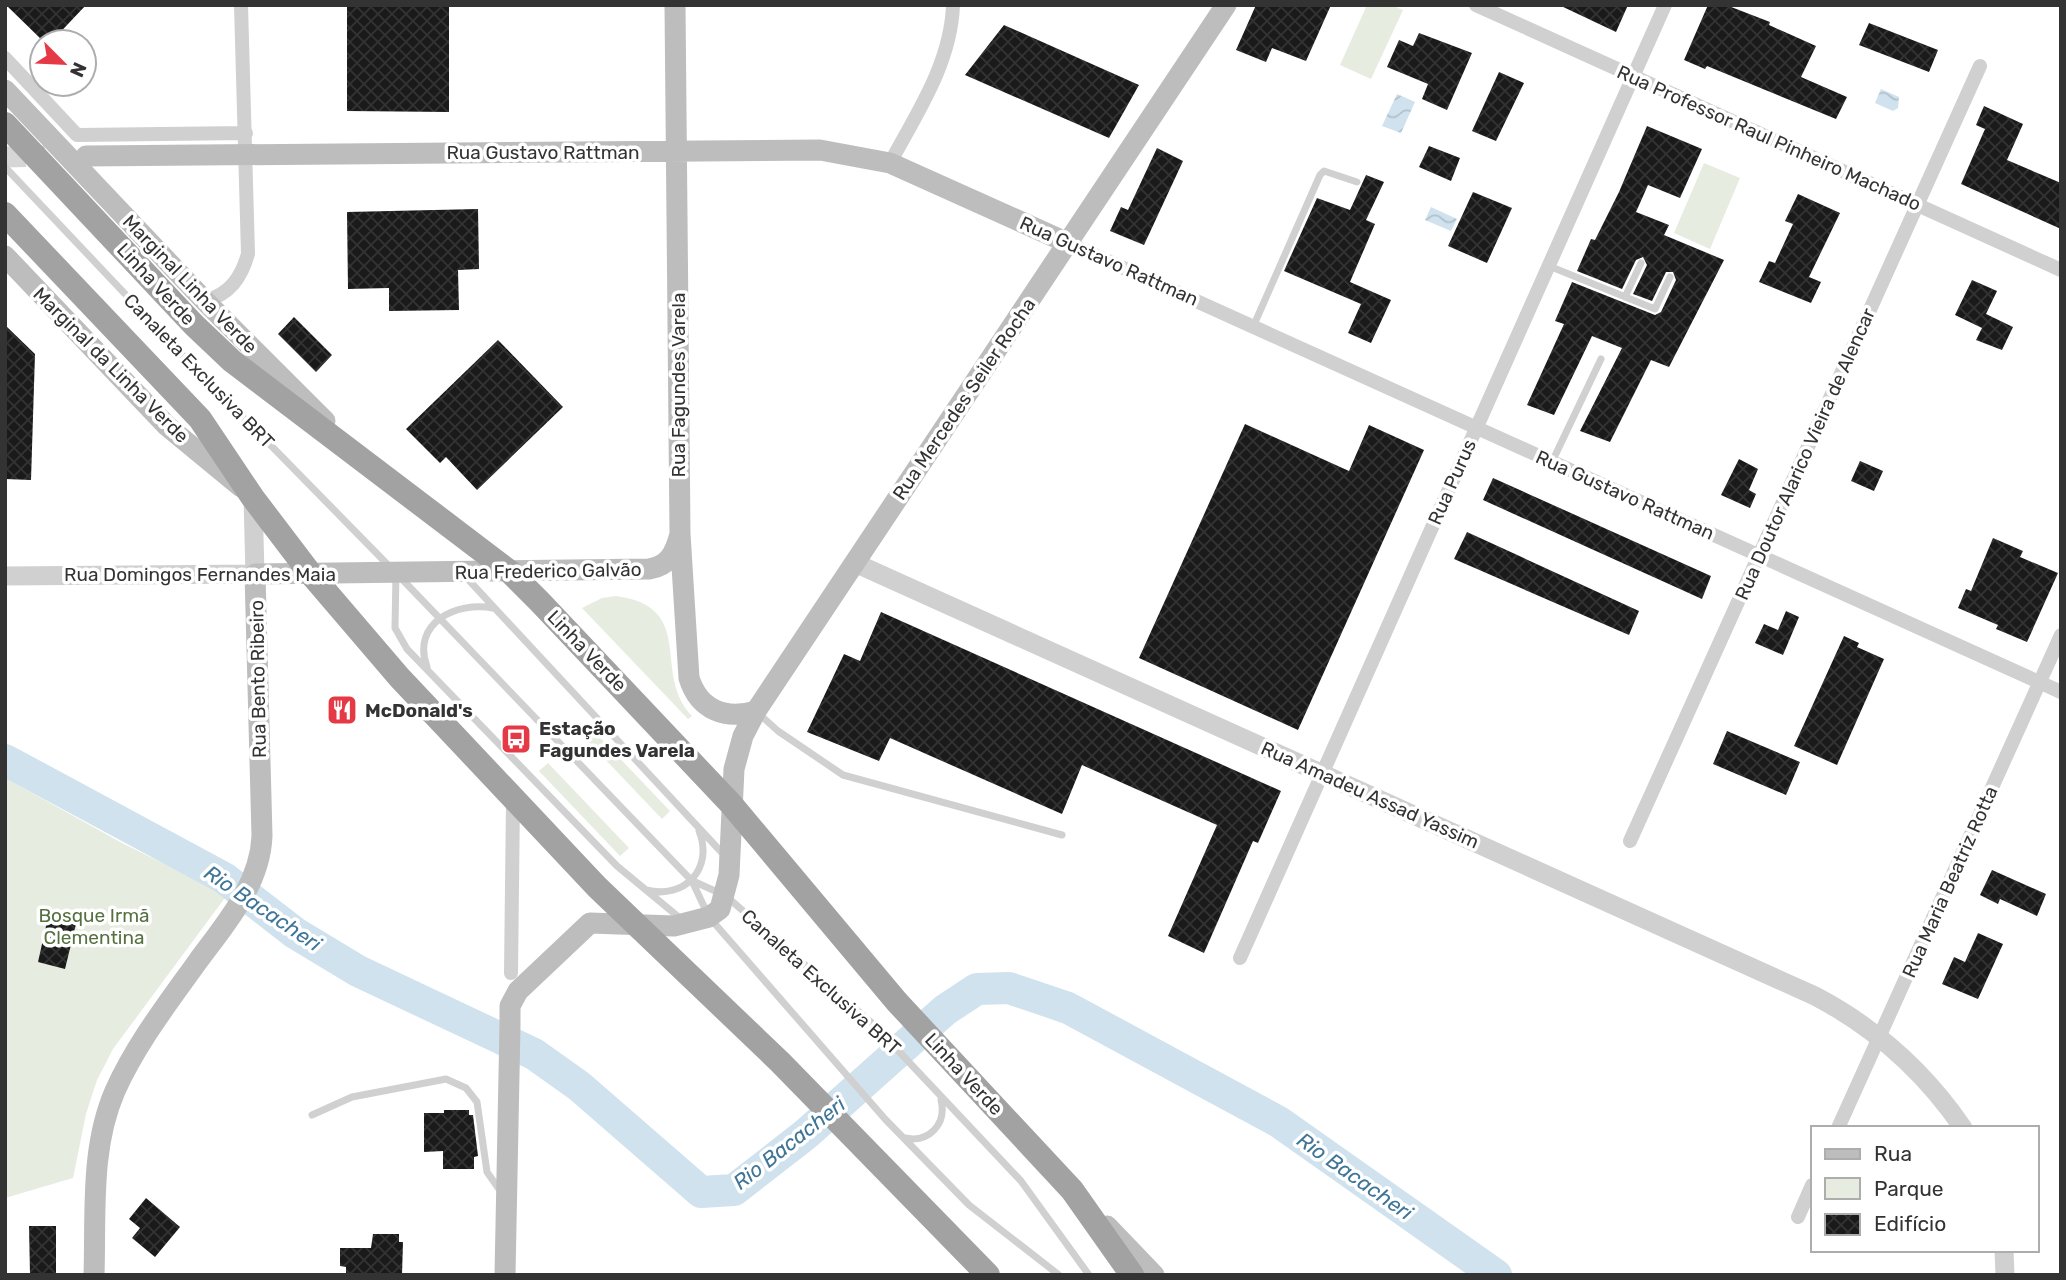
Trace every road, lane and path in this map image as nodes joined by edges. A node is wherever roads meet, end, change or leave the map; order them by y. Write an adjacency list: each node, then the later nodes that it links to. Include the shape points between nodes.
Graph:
1 (241, 5): 12 (street)
2 (676, 5): 13 (main road, Rua Fagundes Varela)
3 (953, 5): 15 (street, via 942,64)
4 (1226, 5): 20 (main road, Rua Mercedes Seiler Rocha)
5 (1476, 5): 9 (street, Rua Professor Raul Pinheiro Machado)
6 (1665, 5): 9 (street, Rua Purus)
7 (5, 58): 12 (street, via 77,135)
8 (1980, 66): 18 (street, Rua Doutor Alarico Vieira de Alencar)
9 (1633, 76): 18 (street, Rua Professor Raul Pinheiro Machado); 23 (street, Rua Purus)
10 (5, 90): 27 (main road, Marginal Linha Verde)
11 (5, 124): 32 (highway, Linha Verde, via 214,344)
12 (246, 144): 13 (main road, Rua Gustavo Rattman); 14 (main road, Rua Gustavo Rattman); 27 (street, via 249,239 244,267 228,291)
13 (677, 151): 15 (main road, Rua Gustavo Rattman, via 820,150); 34 (main road, Rua Fagundes Varela)
14 (86, 156)
15 (890, 163): 20 (main road, Rua Gustavo Rattman)
16 (5, 167): 37 (lane, Canaleta Exclusiva BRT)
17 (1357, 182): 28 (lane, via 1331,171 1320,175)
18 (1917, 205): 24 (street, Rua Professor Raul Pinheiro Machado); 35 (street, Rua Doutor Alarico Vieira de Alencar)
19 (5, 214): 33 (highway, via 187,404)
20 (1068, 243): 28 (street, Rua Gustavo Rattman); 36 (main road, Rua Mercedes Seiler Rocha)
21 (5, 256): 33 (main road, Marginal da Linha Verde, via 167,426)
22 (1641, 263): 26 (lane)
23 (1549, 266): 26 (lane); 30 (street, Rua Purus)
24 (2061, 270)
25 (1670, 278): 26 (lane, via 1656,309)
26 (1625, 297)
27 (205, 301): 32 (main road, Marginal Linha Verde)
28 (1253, 327): 30 (street, Rua Gustavo Rattman)
29 (1601, 359): 31 (lane)
30 (1476, 428): 31 (street, Rua Gustavo Rattman); 50 (street, Rua Purus)
31 (1552, 462): 35 (street, Rua Gustavo Rattman)
32 (379, 475): 39 (highway, Linha Verde)
33 (253, 498): 40 (highway); 41 (street, Rua Bento Ribeiro)
34 (680, 534): 39 (main road, Rua Frederico Galvão, via 672,556 658,568); 49 (main road, Rua Fagundes Varela, via 693,690 706,706 727,715)
35 (1759, 555): 47 (street, Rua Gustavo Rattman); 55 (street, Rua Doutor Alarico Vieira de Alencar)
36 (855, 563): 49 (main road, Rua Mercedes Seiler Rocha); 50 (street, Rua Amadeu Assad Yassim)
37 (396, 572): 38 (main road, Rua Frederico Galvão); 40 (main road, Rua Domingos Fernandes Maia); 44 (lane, Canaleta Exclusiva BRT); 46 (lane, via 396,628 407,649)
38 (461, 572): 39 (main road, Rua Frederico Galvão); 43 (lane)
39 (510, 572): 52 (highway, Linha Verde)
40 (310, 573): 41 (main road, Rua Domingos Fernandes Maia); 51 (highway)
41 (255, 574): 42 (street, Rua Domingos Fernandes Maia); 77 (main road, Rua Bento Ribeiro, via 259,859 235,909 147,1033 114,1093 97,1165)
42 (5, 576)
43 (494, 608): 44 (lane, via 465,606); 53 (lane)
44 (439, 618): 46 (lane, via 425,643); 57 (lane, Canaleta Exclusiva BRT)
45 (2061, 635): 47 (street, Rua Maria Beatriz Rotta)
46 (428, 670): 58 (lane)
47 (2040, 682): 48 (street, Rua Gustavo Rattman); 65 (street, Rua Maria Beatriz Rotta)
48 (2061, 692)
49 (756, 711): 52 (main road, Rua Mercedes Seiler Rocha, via 736,758); 54 (lane, via 843,775)
50 (1322, 774): 63 (street, Rua Purus); 65 (street, Rua Amadeu Assad Yassim, via 1815,996)
51 (513, 800): 61 (highway); 64 (street)
52 (731, 804): 56 (main road, Rua Mercedes Seiler Rocha); 72 (highway, Linha Verde, via 897,1002)
53 (697, 827): 56 (lane); 57 (lane, via 704,845 702,864)
54 (1062, 835)
55 (1630, 841)
56 (730, 862): 59 (main road, Rua Mercedes Seiler Rocha)
57 (692, 881): 58 (lane, via 677,891 659,894); 59 (lane, Canaleta Exclusiva BRT); 60 (lane, Canaleta Exclusiva BRT)
58 (641, 889): 62 (lane)
59 (726, 896): 60 (main road, via 720,909); 66 (lane, Canaleta Exclusiva BRT, via 873,1024)
60 (709, 917): 62 (main road); 70 (lane, Canaleta Exclusiva BRT, via 832,1062)
61 (634, 924): 62 (main road); 73 (main road, via 599,921 582,928 518,991 510,1006); 76 (highway, via 804,1087)
62 (688, 924)
63 (1240, 958)
64 (511, 973)
65 (1880, 1036): 68 (street, Rua Maria Beatriz Rotta); 69 (street, Rua Amadeu Assad Yassim, via 1924,1076)
66 (939, 1096): 70 (lane, via 943,1113 936,1129 921,1139); 80 (lane, Canaleta Exclusiva BRT, via 1021,1181)
67 (312, 1115): 73 (lane, via 352,1097 446,1079 466,1088 477,1102 487,1172)
68 (1839, 1126)
69 (1962, 1126)
70 (904, 1138): 79 (lane, Canaleta Exclusiva BRT, via 969,1205)
71 (1811, 1187): 74 (street)
72 (1072, 1190): 81 (highway, Linha Verde); 82 (main road)
73 (507, 1202): 78 (main road)
74 (1798, 1217)
75 (2004, 1252): 83 (street)
76 (982, 1271)
77 (94, 1275)
78 (505, 1275)
79 (1059, 1275)
80 (1089, 1275)
81 (1132, 1275)
82 (1154, 1275)
83 (2005, 1275)

